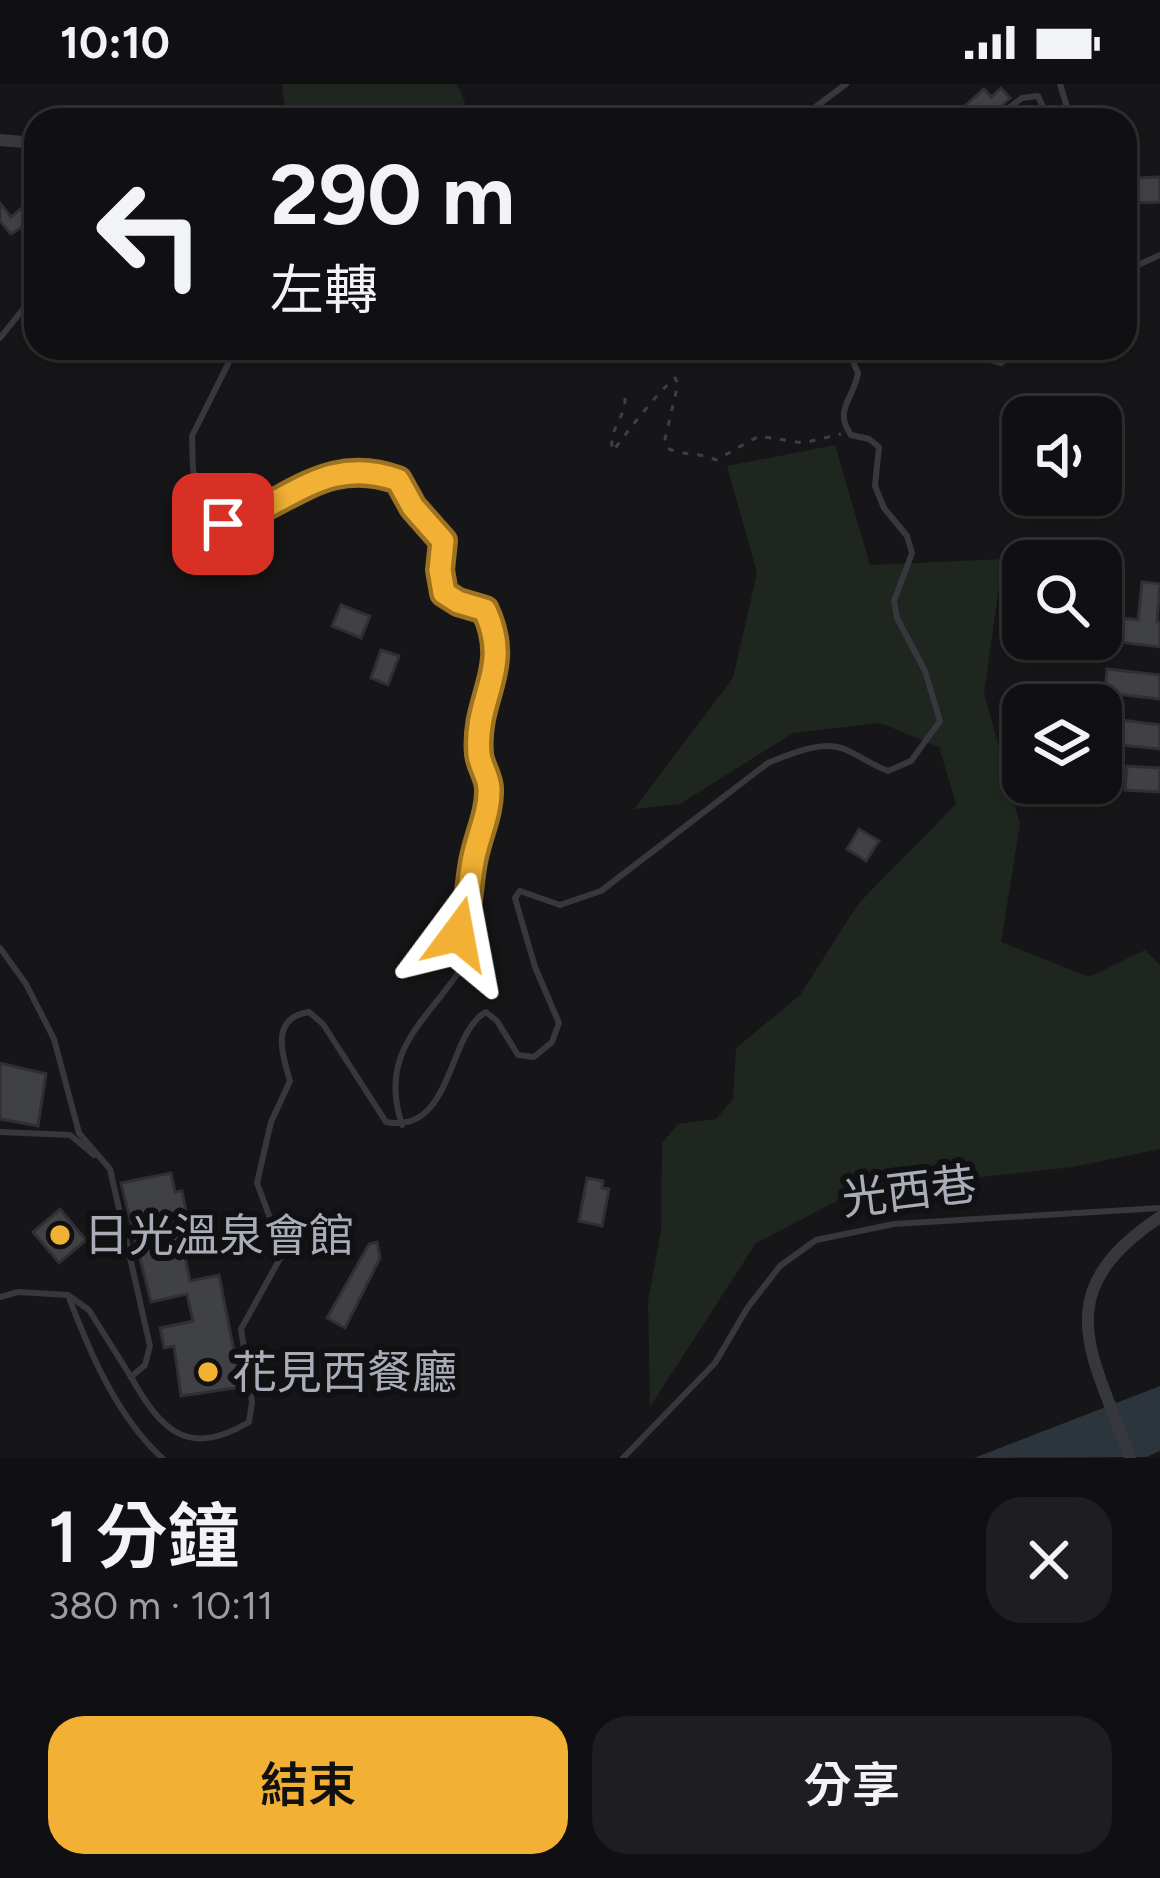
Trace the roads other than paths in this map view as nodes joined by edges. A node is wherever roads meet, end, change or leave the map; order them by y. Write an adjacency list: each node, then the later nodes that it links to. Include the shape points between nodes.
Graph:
1 (846, 84): 2 (lane)
2 (814, 108)
3 (1009, 108): 4 (lane, via 1038,96)
4 (1043, 108)
5 (24, 308): 6 (lane)
6 (0, 338)
7 (231, 360): 10 (lane, via 192,436 197,482 223,524 342,473 398,480 443,541 444,593 485,610 496,635 478,756 490,787 458,934 465,963 402,1051 392,1094)
8 (852, 360): 10 (lane, via 858,373 843,409 846,428 879,446 875,486 912,553 894,601 897,619 940,722 911,761 887,771 840,747 800,749 768,763 601,892 560,905 520,890 525,935 559,1023 552,1042 533,1057 518,1055 497,1021 486,1012 473,1018 447,1087)
9 (0, 948): 12 (lane, via 53,1039 79,1132)
10 (402, 1125): 17 (lane, via 386,1123 323,1024 309,1012 294,1015 280,1046 290,1081 257,1183 283,1253 241,1330 250,1422 224,1439 184,1439 153,1415)
11 (0, 1132): 12 (lane, via 70,1135)
12 (110, 1169): 17 (lane, via 150,1346 146,1365)
13 (1160, 1208): 19 (lane, 光西巷, via 870,1226 816,1240 763,1285 715,1363)
14 (1160, 1217): 20 (street, via 1121,1248 1087,1300 1085,1328)
15 (68, 1295): 16 (lane); 17 (lane, via 89,1310); 18 (lane, via 98,1367)
16 (0, 1297)
17 (131, 1378)
18 (162, 1458)
19 (623, 1458)
20 (1130, 1458)

